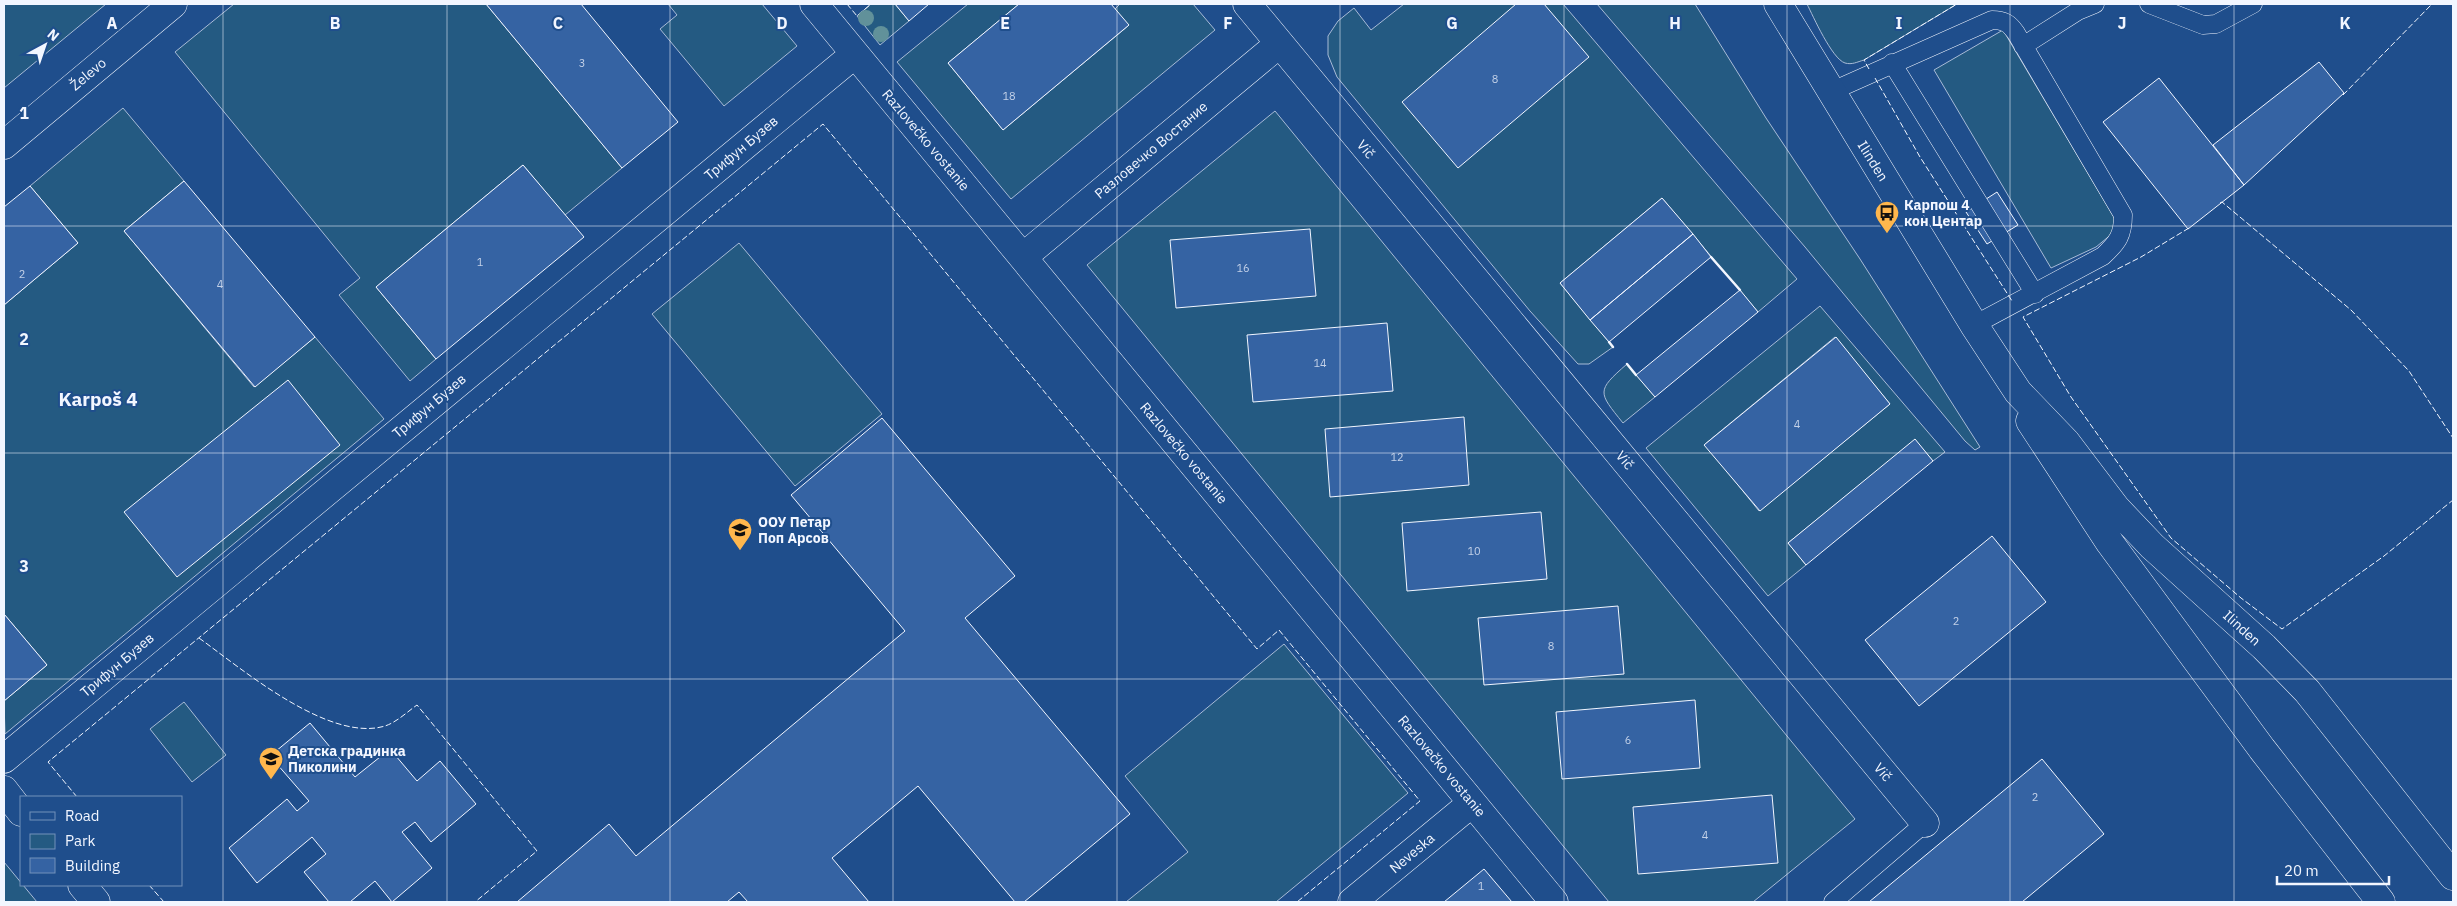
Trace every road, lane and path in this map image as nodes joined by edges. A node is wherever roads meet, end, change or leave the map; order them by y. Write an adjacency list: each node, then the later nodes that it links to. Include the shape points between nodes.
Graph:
1 (173, 4): 13 (street, Želevo)
2 (814, 4): 10 (street, Razlovečko vostanie)
3 (1246, 4): 8 (street, Vič)
4 (1778, 4): 12 (street, Ilinden)
5 (2095, 4): 9 (lane, via 2078,11)
6 (2149, 4): 7 (lane, via 2203,25 2216,24)
7 (2254, 4)
8 (1279, 44): 14 (street, Разловечко Востание); 22 (street, Vič)
9 (2023, 46): 11 (lane, via 2010,25 2002,20 1992,20); 15 (lane, via 2123,215 2119,242 2103,256)
10 (855, 54): 14 (street, Razlovečko vostanie); 18 (street, Трифун Бузев)
11 (1892, 63): 12 (lane); 15 (lane)
12 (1830, 92): 16 (street, Ilinden)
13 (4, 145)
14 (1022, 257): 20 (street, Razlovečko vostanie)
15 (2035, 294): 16 (lane)
16 (1974, 325): 17 (street, Ilinden)
17 (2018, 392): 23 (street, Ilinden, via 2066,442 2116,508 2152,546 2264,647 2307,691); 29 (street, Ilinden, via 2030,423 2110,544 2262,749)
18 (4, 759)
19 (4, 790): 21 (street)
20 (1472, 803): 26 (street, Neveska); 27 (street, Razlovečko vostanie)
21 (20, 811)
22 (1926, 823): 28 (lane, Vič)
23 (2453, 876)
24 (83, 886): 25 (street)
25 (96, 902)
26 (1352, 902)
27 (1554, 902)
28 (1833, 902)
29 (2381, 902)

